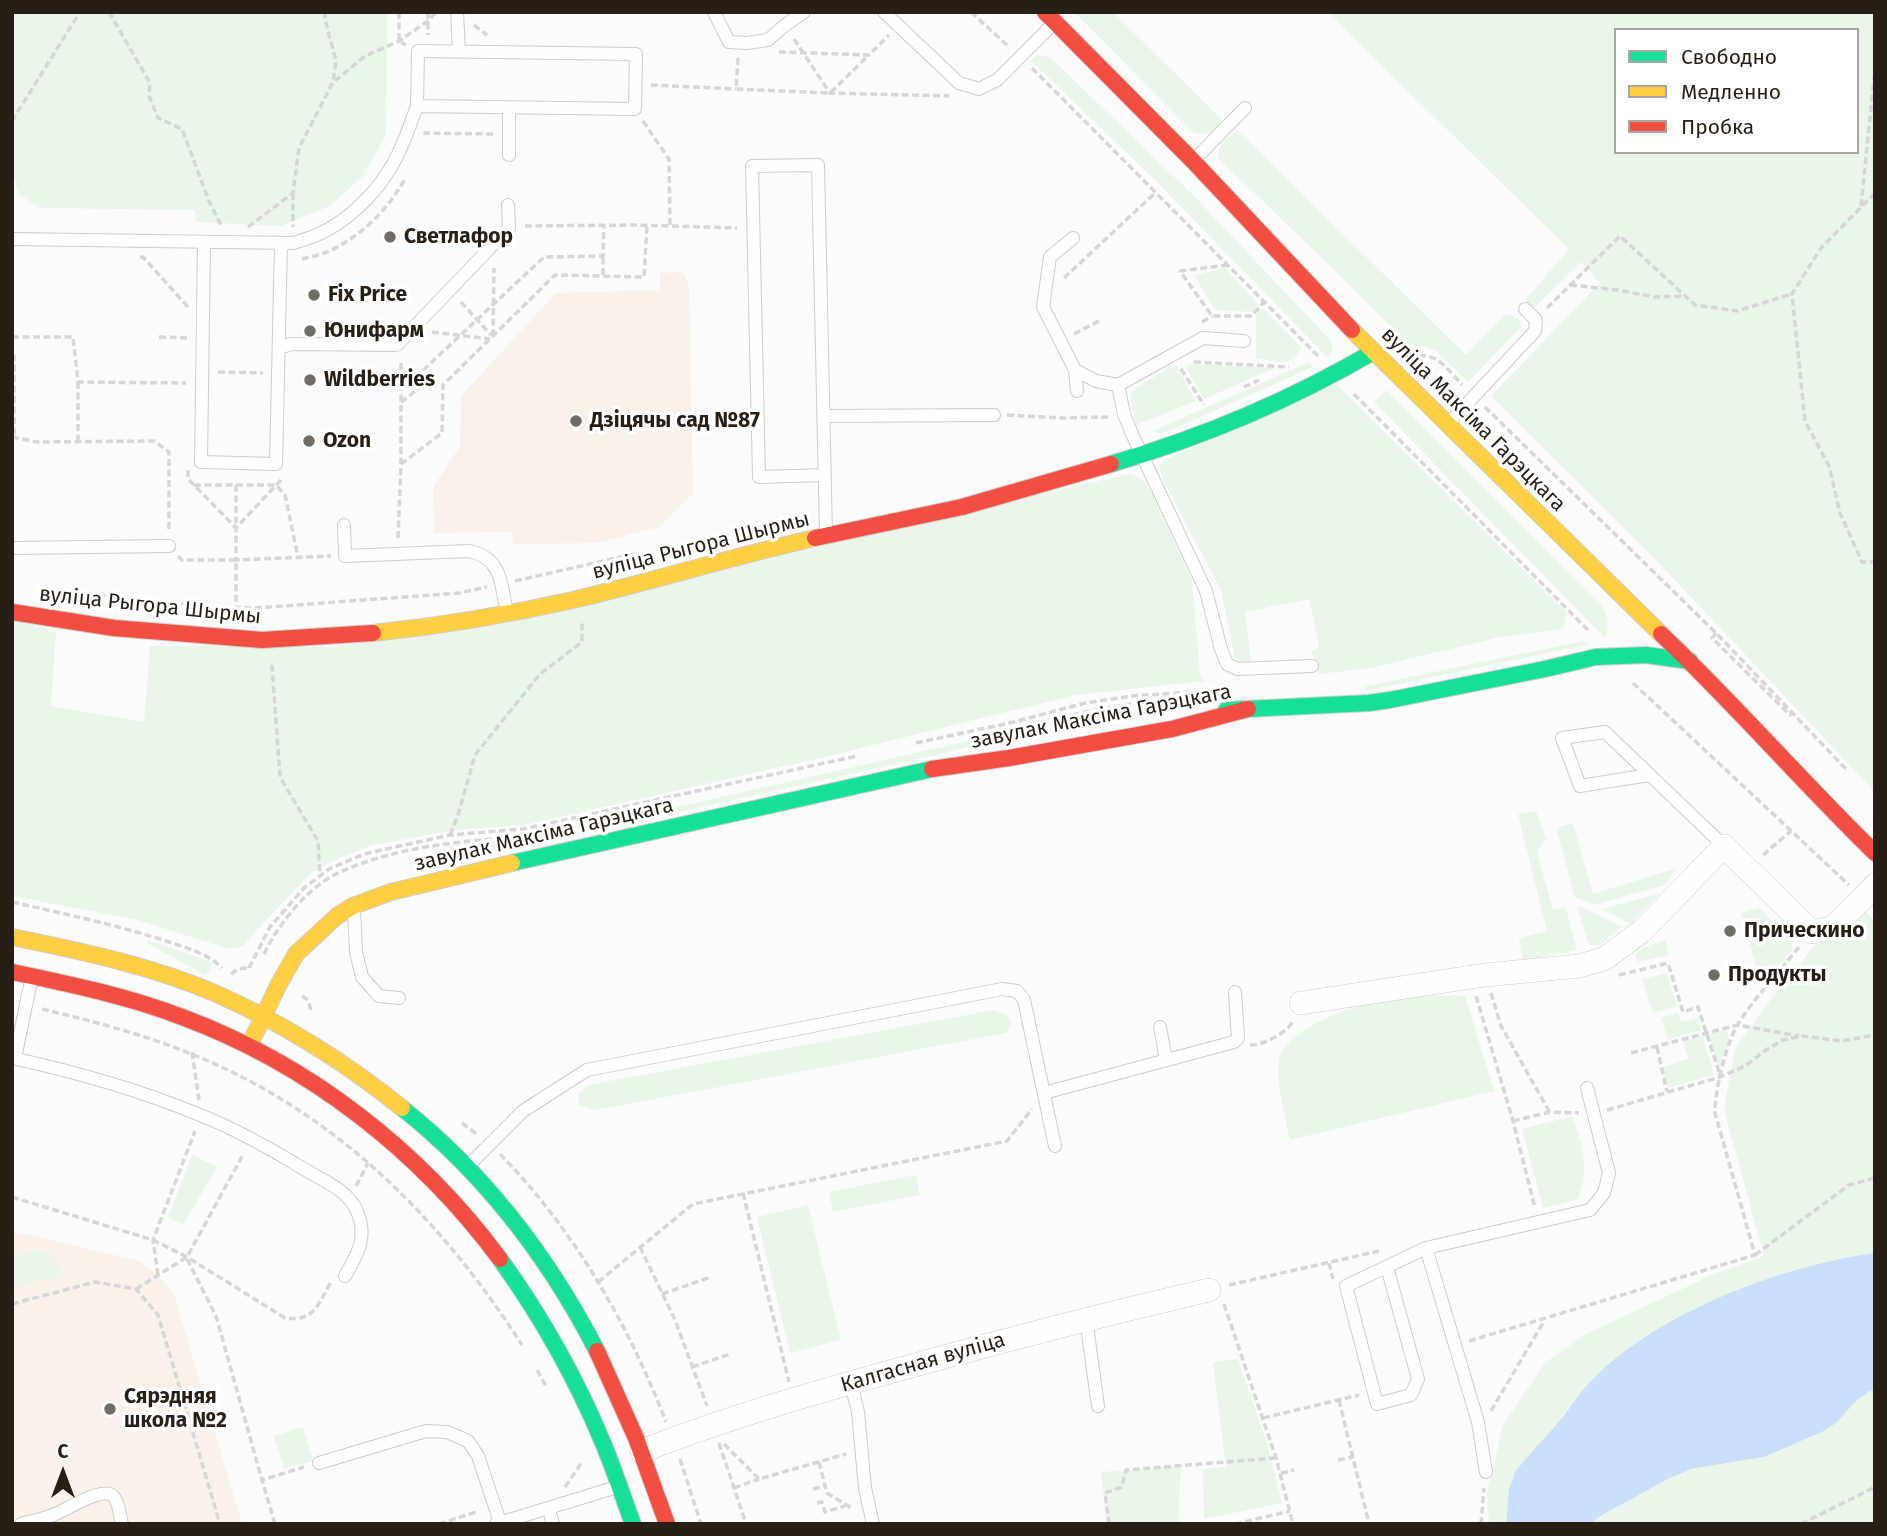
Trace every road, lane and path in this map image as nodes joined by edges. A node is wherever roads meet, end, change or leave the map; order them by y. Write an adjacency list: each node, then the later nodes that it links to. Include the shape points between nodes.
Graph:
1 (80, 12): 35 (path)
2 (109, 12): 50 (path, via 150,83 149,96 158,118 182,129 209,201)
3 (325, 12): 26 (path, via 336,61)
4 (399, 12): 16 (path)
5 (428, 12): 13 (path)
6 (436, 12): 13 (path)
7 (714, 12): 17 (lane, via 729,41)
8 (804, 12): 14 (lane)
9 (884, 12): 15 (lane)
10 (971, 12): 24 (path)
11 (463, 16): 19 (lane); 20 (path)
12 (1050, 17): 24 (lane); 37 (main road, вуліца Максіма Гарэцкага)
13 (428, 21): 16 (path); 18 (path)
14 (784, 26): 17 (lane, via 768,40); 22 (path)
15 (898, 26): 23 (path); 27 (lane)
16 (399, 41): 18 (path); 26 (path, via 365,56)
17 (747, 43): 29 (path, via 738,51)
18 (423, 51): 19 (lane); 31 (lane)
19 (458, 51): 20 (lane)
20 (506, 52): 34 (lane, via 636,54)
21 (777, 52): 22 (path)
22 (804, 52): 23 (path); 30 (path)
23 (869, 55): 30 (path)
24 (1021, 58): 27 (lane, via 979,89); 38 (path)
25 (1875, 69): 41 (path)
26 (333, 82): 50 (path, via 299,148 293,193)
27 (959, 83): 30 (path, via 958,96)
28 (648, 85): 29 (path)
29 (736, 89): 30 (path)
30 (830, 93)
31 (417, 106): 32 (lane); 51 (lane, via 388,172 370,195 320,234)
32 (509, 108): 34 (lane); 36 (lane)
33 (1245, 108): 37 (lane)
34 (635, 110): 45 (path, via 669,159)
35 (12, 121)
36 (509, 155)
37 (1193, 161): 80 (main road, вуліца Максіма Гарэцкага)
38 (1156, 193): 54 (path); 57 (path)
39 (1875, 193): 41 (path)
40 (508, 205): 79 (lane, via 509,228 397,345 291,344)
41 (1860, 208): 59 (path, via 1821,248)
42 (526, 225): 43 (path)
43 (604, 225): 44 (path); 52 (path)
44 (647, 226): 45 (path); 56 (path, via 644,277)
45 (670, 226): 46 (path)
46 (753, 228): 102 (lane, via 752,166 818,164); 109 (lane, via 759,477)
47 (1073, 238): 88 (lane, via 1051,257 1043,307)
48 (12, 239): 49 (lane)
49 (204, 242): 50 (lane); 92 (lane)
50 (232, 242): 51 (lane)
51 (281, 243): 79 (lane)
52 (603, 256): 56 (path); 63 (path, via 544,257)
53 (130, 257): 64 (path, via 143,257)
54 (1228, 265): 62 (path); 66 (path, via 1180,271)
55 (485, 272): 63 (path, via 494,262)
56 (603, 276): 76 (path, via 555,275)
57 (1058, 283)
58 (1570, 285): 60 (path, via 1655,298); 60 (path, via 1620,236); 69 (path)
59 (1792, 294): 60 (path, via 1737,311 1695,305); 120 (path, via 1805,421 1829,466 1840,513 1862,562)
60 (1686, 296)
61 (458, 299): 67 (path)
62 (1265, 302): 66 (path, via 1252,316); 81 (path)
63 (493, 304): 67 (path); 76 (path)
64 (190, 309)
65 (1525, 309): 69 (lane)
66 (1212, 316): 70 (path)
67 (477, 319): 73 (path); 76 (path)
68 (1101, 320): 78 (path, via 1074,334)
69 (1536, 320): 98 (lane, via 1535,331)
70 (1201, 322)
71 (435, 324): 73 (path, via 427,332)
72 (191, 329): 75 (path, via 191,338)
73 (460, 335): 76 (path); 99 (path, via 419,374 418,388)
74 (12, 337): 94 (path, via 73,337)
75 (159, 337)
76 (491, 337): 108 (path, via 443,385 442,433)
77 (1244, 341): 95 (lane, via 1203,338)
78 (1080, 345)
79 (279, 348): 90 (lane)
80 (1373, 352): 91 (main road, вуліца Рыгора Шырмы); 104 (main road, вуліца Максіма Гарэцкага)
81 (1315, 353): 83 (path); 91 (path)
82 (12, 356): 105 (path)
83 (1307, 358)
84 (401, 359): 99 (path)
85 (1414, 359): 98 (path, via 1435,357)
86 (1298, 362): 87 (path)
87 (1289, 367): 89 (path); 100 (path, via 1190,362 1179,367)
88 (1075, 370): 95 (lane); 97 (lane)
89 (1277, 372)
90 (278, 373): 92 (path); 92 (lane, via 276,464 201,462)
91 (1334, 375): 107 (main road, вуліца Рыгора Шырмы, via 1261,411); 132 (path, via 1589,630)
92 (202, 377): 94 (path)
93 (1265, 378): 96 (path)
94 (78, 382): 106 (path)
95 (1118, 385): 107 (lane, via 1124,414)
96 (1241, 389)
97 (1077, 391)
98 (1473, 396): 104 (lane); 140 (path, via 1716,633)
99 (401, 402): 108 (path)
100 (1204, 405)
101 (994, 415): 102 (lane); 103 (path)
102 (823, 416): 109 (lane)
103 (1113, 417)
104 (1448, 424): 123 (main road, вуліца Максіма Гарэцкага)
105 (13, 437): 106 (path)
106 (78, 442): 115 (path, via 154,441 169,453)
107 (1142, 455): 114 (main road, вуліца Рыгора Шырмы, via 962,507); 134 (lane, via 1206,591 1227,664 1237,669)
108 (401, 465): 118 (path)
109 (825, 475): 114 (lane)
110 (194, 485): 111 (path)
111 (236, 485): 113 (path); 119 (path, via 276,485 285,495)
112 (344, 525): 118 (lane, via 345,556)
113 (236, 528)
114 (826, 536): 125 (main road, вуліца Рыгора Шырмы)
115 (169, 547): 116 (lane); 126 (path, via 182,560 236,560)
116 (12, 548)
117 (643, 552): 121 (path)
118 (397, 553): 122 (lane, via 483,554 494,562)
119 (298, 557)
120 (1875, 562)
121 (567, 569): 122 (path); 125 (path)
122 (501, 584): 126 (path, via 459,593); 128 (lane)
123 (1615, 590): 129 (main road); 133 (main road, вуліца Максіма Гарэцкага)
124 (69, 593): 126 (path)
125 (578, 598): 128 (main road, вуліца Рыгора Шырмы); 143 (path, via 582,642 540,674 475,755)
126 (236, 608)
127 (12, 612): 128 (main road, вуліца Рыгора Шырмы, via 114,628 262,640 347,636)
128 (507, 614)
129 (1621, 619)
130 (1614, 642): 132 (main road)
131 (271, 654): 147 (path, via 280,777 318,841)
132 (1596, 657): 133 (main road, завулак Максіма Гарэцкага, via 1646,655); 136 (main road, завулак Максіма Гарэцкага, via 1390,699)
133 (1690, 661): 145 (main road, вуліца Максіма Гарэцкага)
134 (1312, 666)
135 (1624, 683): 142 (path, via 1635,682)
136 (1248, 709): 137 (main road, завулак Максіма Гарэцкага); 139 (main road, завулак Максіма Гарэцкага, via 1172,729)
137 (1184, 710)
138 (1003, 744): 139 (main road, завулак Максіма Гарэцкага)
139 (920, 771): 149 (main road, завулак Максіма Гарэцкага, via 500,866 391,892)
140 (1848, 771)
141 (1649, 775): 141 (lane, via 1605,732 1562,738 1580,786); 144 (lane)
142 (1790, 831): 146 (path); 148 (path)
143 (450, 835)
144 (1724, 846): 146 (street); 154 (street, via 1642,931 1604,960)
145 (1875, 853)
146 (1747, 868): 150 (street)
147 (320, 876)
148 (1869, 892): 150 (street, via 1832,928)
149 (353, 906): 157 (lane, via 362,977 379,996); 159 (main road, завулак Максіма Гарэцкага, via 296,954)
150 (1812, 932): 160 (path)
151 (12, 937): 159 (main road, via 149,970)
152 (12, 972): 153 (main road)
153 (32, 976): 165 (main road, via 141,1003); 170 (lane)
154 (1478, 976): 158 (street); 176 (path, via 1500,1026); 179 (path)
155 (1609, 978): 162 (path, via 1668,963 1683,1012 1698,1007)
156 (1235, 992): 171 (lane, via 1238,1038 1234,1042)
157 (399, 998)
158 (1301, 1003): 166 (path, via 1290,1027)
159 (263, 1017): 165 (main road, завулак Максіма Гарэцкага); 183 (main road, via 364,1077)
160 (1737, 1025): 162 (path); 164 (path); 172 (path)
161 (1160, 1027): 171 (lane)
162 (1706, 1033): 167 (path); 172 (path)
163 (1875, 1035): 164 (path, via 1842,1041)
164 (1802, 1036): 172 (path, via 1783,1040)
165 (249, 1046): 227 (main road, via 316,1084 376,1127 477,1228 511,1270 563,1355)
166 (1258, 1046)
167 (1657, 1046): 168 (path); 174 (path)
168 (1631, 1053)
169 (191, 1054): 178 (path)
170 (13, 1058): 178 (lane, via 92,1078)
171 (1166, 1060): 175 (lane)
172 (1720, 1077): 174 (path); 193 (path, via 1716,1113)
173 (1587, 1088): 177 (lane)
174 (1667, 1092): 177 (path)
175 (1044, 1093): 181 (lane); 183 (lane, via 1024,1000 1017,991 1002,989 587,1070 523,1111); 185 (path, via 1007,1141)
176 (1550, 1112): 177 (path); 179 (path)
177 (1595, 1114): 188 (lane, via 1609,1173 1604,1193 1590,1210)
178 (201, 1115): 180 (lane); 189 (path)
179 (1513, 1121): 188 (path)
180 (252, 1139): 187 (lane); 194 (path)
181 (1055, 1146)
182 (368, 1163): 187 (path)
183 (466, 1167): 215 (main road, via 521,1231 569,1300 617,1391)
184 (1875, 1178): 193 (path, via 1849,1185)
185 (743, 1193): 190 (path, via 693,1203); 210 (path)
186 (12, 1197): 189 (path)
187 (349, 1200): 197 (lane, via 360,1220 361,1238)
188 (1539, 1223): 191 (lane)
189 (153, 1240): 194 (path); 196 (path)
190 (640, 1247): 199 (path); 202 (path)
191 (1426, 1248): 192 (lane); 206 (lane)
192 (1410, 1255): 195 (lane); 201 (path, via 1402,1246)
193 (1755, 1255): 205 (path)
194 (187, 1257): 196 (path); 197 (path, via 276,1314 296,1320 315,1309 337,1271); 226 (path, via 216,1316)
195 (1387, 1266): 195 (lane, via 1346,1286 1377,1404 1411,1395 1418,1379)
196 (158, 1275): 200 (path)
197 (345, 1276)
198 (710, 1277): 202 (path)
199 (598, 1282)
200 (136, 1289): 203 (path, via 95,1282); 241 (path, via 158,1315)
201 (1209, 1290): 204 (street, Калгасная вуліца); 213 (path, via 1219,1291)
202 (662, 1294): 208 (path)
203 (12, 1304)
204 (1086, 1319): 209 (street, Калгасная вуліца); 211 (lane)
205 (1545, 1319): 206 (path); 214 (path)
206 (1454, 1346): 214 (lane)
207 (730, 1354): 208 (path)
208 (692, 1367): 212 (path)
209 (850, 1383): 215 (street, Калгасная вуліца); 249 (lane)
210 (791, 1390)
211 (1098, 1406)
212 (710, 1415)
213 (1262, 1418): 217 (path, via 1339,1400); 218 (path)
214 (1480, 1432): 223 (lane)
215 (642, 1451): 246 (main road)
216 (848, 1454): 220 (path)
217 (1353, 1457): 219 (path); 253 (path)
218 (1276, 1458): 224 (path); 250 (path, via 1126,1470 1122,1488 1105,1493)
219 (1338, 1460)
220 (818, 1462): 225 (path); 228 (path)
221 (319, 1463): 226 (path); 234 (lane, via 426,1431 447,1432 468,1441 478,1456)
222 (1294, 1470): 224 (path)
223 (1486, 1472): 254 (path)
224 (1281, 1473): 236 (path)
225 (759, 1479): 230 (path); 230 (path, via 717,1437)
226 (262, 1480): 242 (path)
227 (621, 1486): 235 (lane); 245 (main road)
228 (825, 1486): 231 (path); 232 (path, via 827,1493 849,1507 825,1512 822,1502)
229 (1875, 1487): 255 (path)
230 (734, 1488): 248 (path)
231 (813, 1489)
232 (817, 1503)
233 (696, 1506): 247 (path)
234 (494, 1507): 238 (lane); 243 (path)
235 (549, 1509): 238 (lane); 244 (lane)
236 (1290, 1511): 251 (path); 252 (path)
237 (57, 1519): 239 (lane); 240 (lane, via 77,1502 107,1493 115,1498)
238 (498, 1523)
239 (21, 1524)
240 (122, 1524)
241 (220, 1524)
242 (275, 1524)
243 (439, 1524)
244 (553, 1524)
245 (633, 1524)
246 (667, 1524)
247 (701, 1524)
248 (746, 1524)
249 (873, 1524)
250 (1110, 1524)
251 (1235, 1524)
252 (1293, 1524)
253 (1369, 1524)
254 (1481, 1524)
255 (1801, 1524)

